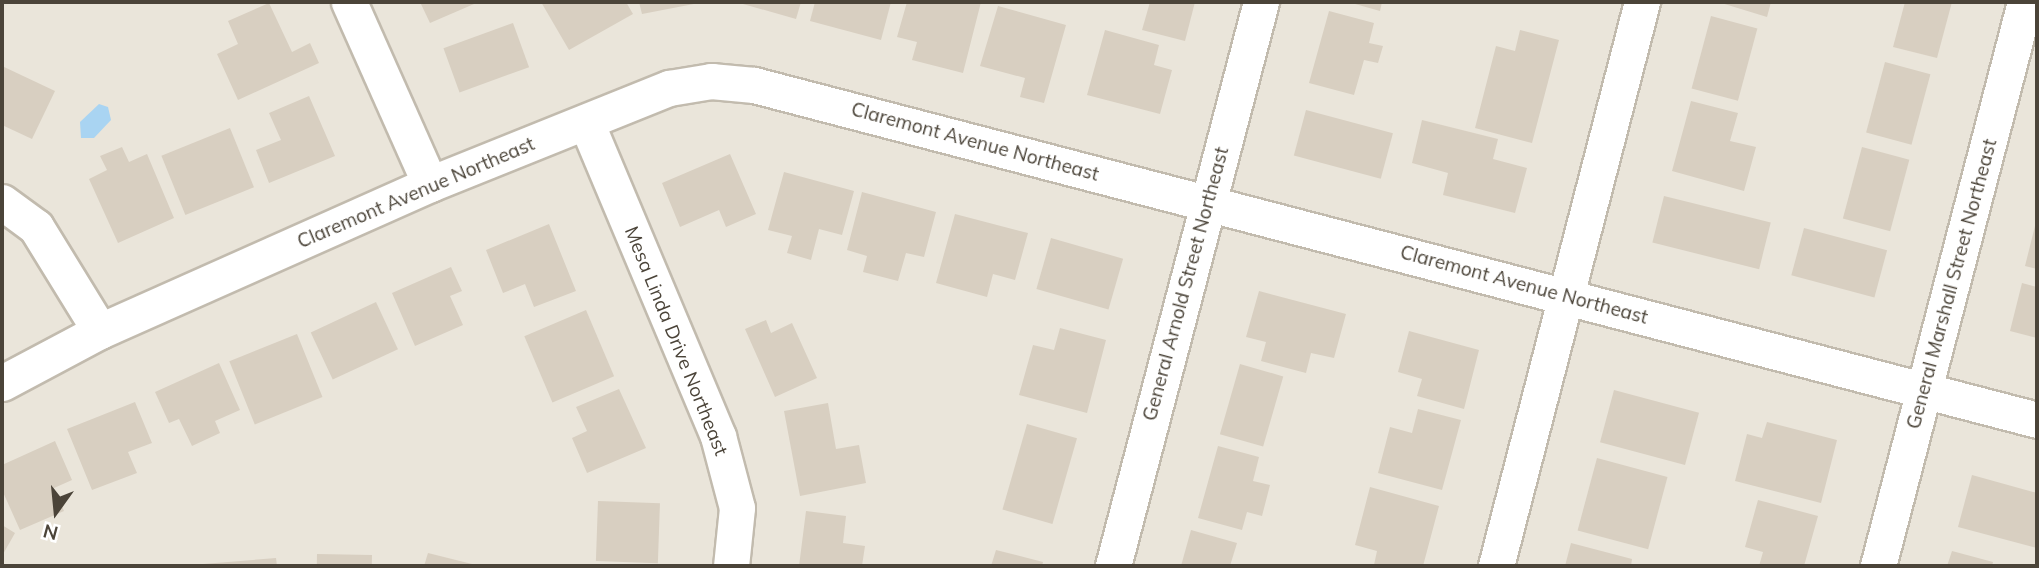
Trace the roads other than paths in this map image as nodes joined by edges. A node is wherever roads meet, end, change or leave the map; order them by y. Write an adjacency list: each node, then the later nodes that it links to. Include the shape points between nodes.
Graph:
1 (349, 2): 6 (street)
2 (1261, 2): 8 (street, General Arnold Street Northeast)
3 (1642, 2): 9 (street)
4 (2025, 2): 12 (street, General Marshall Street Northeast)
5 (586, 122): 6 (street, Claremont Avenue Northeast); 8 (street, Claremont Avenue Northeast, via 669,88 710,81 754,85); 14 (street, Mesa Linda Drive Northeast, via 718,436 737,508)
6 (429, 184): 10 (street, Claremont Avenue Northeast)
7 (2, 202): 10 (street, via 36,227)
8 (1207, 203): 9 (street, Claremont Avenue Northeast); 15 (street, General Arnold Street Northeast)
9 (1563, 295): 12 (street, Claremont Avenue Northeast); 16 (street)
10 (100, 331): 11 (street, Claremont Avenue Northeast)
11 (2, 383)
12 (1924, 390): 13 (street, Claremont Avenue Northeast); 17 (street, General Marshall Street Northeast)
13 (2037, 420)
14 (732, 566)
15 (1113, 566)
16 (1496, 566)
17 (1878, 566)

